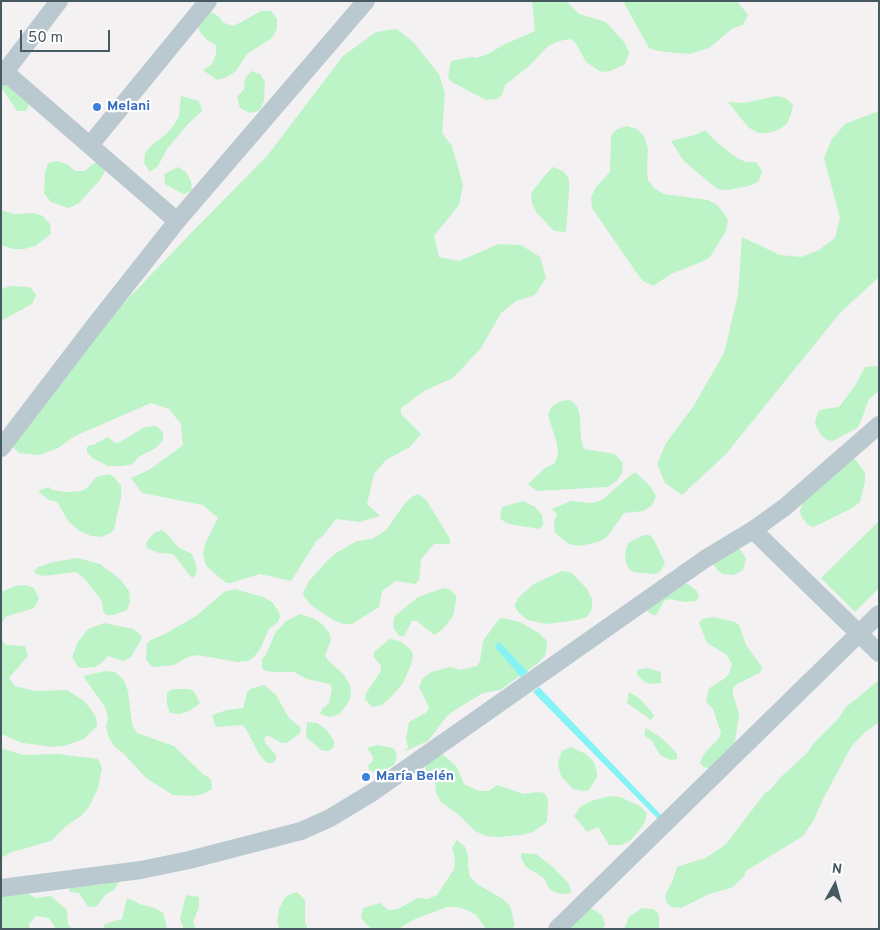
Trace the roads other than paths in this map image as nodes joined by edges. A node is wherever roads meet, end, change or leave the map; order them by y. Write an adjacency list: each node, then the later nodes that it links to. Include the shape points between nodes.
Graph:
1 (59, 1): 4 (street)
2 (208, 1): 5 (street)
3 (366, 1): 6 (street)
4 (3, 74): 5 (street)
5 (90, 145): 6 (street)
6 (177, 221): 8 (street)
7 (879, 425): 9 (street, via 814,483)
8 (1, 448)
9 (753, 530): 11 (street); 13 (street, via 705,559 366,797 301,832 141,870)
10 (879, 614): 11 (street)
11 (859, 633): 12 (street); 14 (street)
12 (879, 653)
13 (1, 888)
14 (557, 929)

